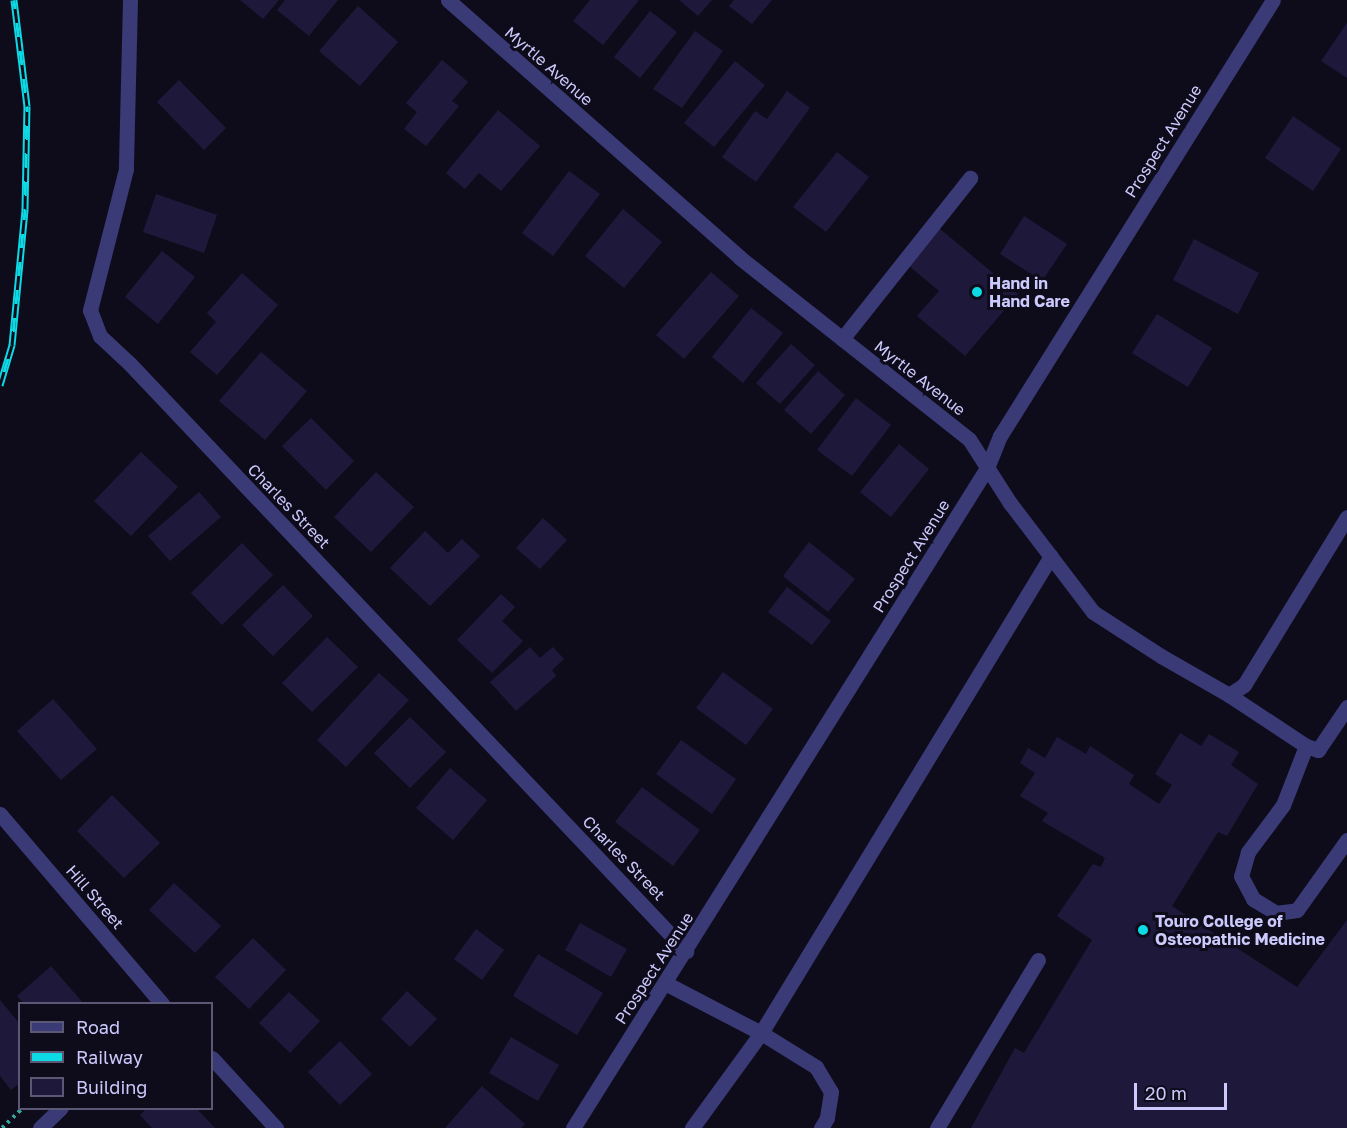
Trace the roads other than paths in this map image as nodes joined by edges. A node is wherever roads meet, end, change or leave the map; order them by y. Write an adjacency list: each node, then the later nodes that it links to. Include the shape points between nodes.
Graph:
1 (130, 0): 14 (street, Charles Street, via 126,169 90,310 100,336)
2 (448, 0): 5 (street, Myrtle Avenue, via 739,257)
3 (1273, 0): 6 (street, Prospect Avenue, via 1000,436)
4 (970, 178): 5 (street)
5 (842, 339): 6 (street, Myrtle Avenue, via 969,439)
6 (987, 468): 8 (street, Myrtle Avenue); 14 (street, Prospect Avenue)
7 (1347, 517): 9 (street, via 1244,685)
8 (1051, 556): 9 (street, Myrtle Avenue, via 1094,612); 18 (street)
9 (1229, 695): 11 (street, Myrtle Avenue)
10 (1347, 707): 11 (street, via 1318,750)
11 (1306, 746): 13 (street, via 1283,805 1248,852 1241,876 1253,899 1276,913 1296,910)
12 (0, 814): 17 (street, Hill Street)
13 (1347, 840)
14 (686, 951): 16 (street, Prospect Avenue)
15 (1038, 960): 26 (street)
16 (665, 983): 18 (street); 23 (street, Prospect Avenue)
17 (160, 1002)
18 (761, 1032): 24 (street); 25 (street, via 816,1067 831,1092)
19 (213, 1059): 22 (street)
20 (59, 1110): 21 (street)
21 (40, 1128)
22 (276, 1128)
23 (573, 1128)
24 (692, 1128)
25 (821, 1128)
26 (937, 1128)

